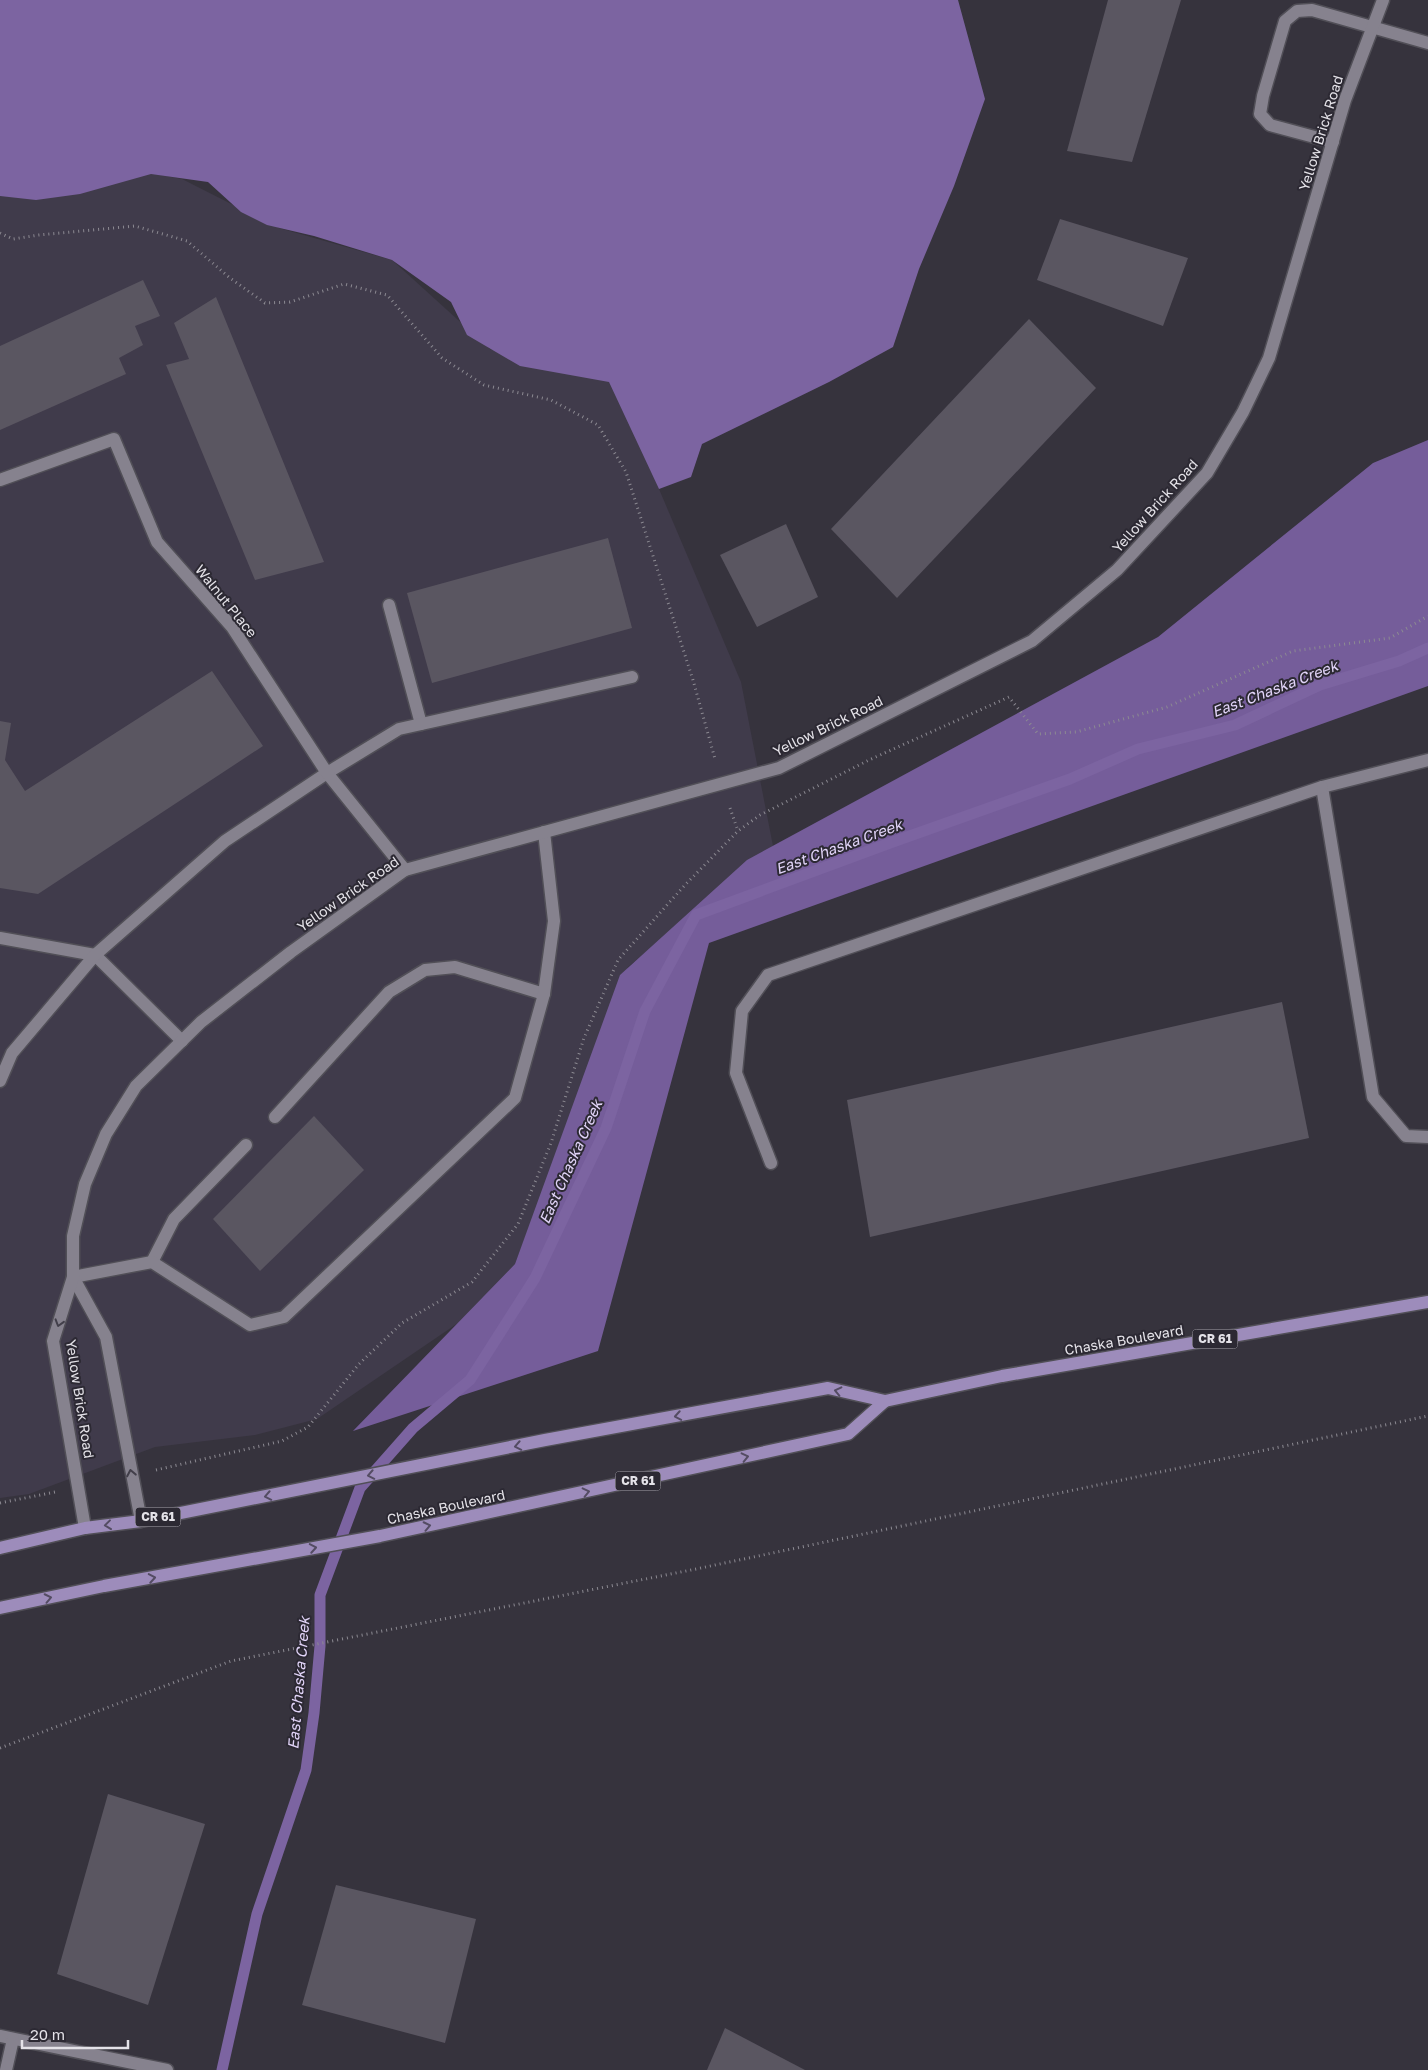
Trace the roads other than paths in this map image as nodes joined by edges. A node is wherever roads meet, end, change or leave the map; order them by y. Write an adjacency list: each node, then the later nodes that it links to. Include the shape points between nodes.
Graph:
1 (1383, 0): 2 (street, Yellow Brick Road)
2 (1372, 28): 3 (street); 4 (street, Yellow Brick Road); 4 (street, via 1312,10 1297,11 1285,21 1260,114 1270,125)
3 (1428, 43)
4 (1333, 142): 12 (street, Yellow Brick Road, via 1269,358 1243,412 1207,473 1117,570 1032,640 780,768)
5 (0, 480): 10 (street, Walnut Place, via 114,439 157,542 232,627)
6 (389, 606): 8 (street)
7 (632, 677): 8 (street)
8 (421, 724): 10 (street, via 399,729)
9 (1428, 760): 11 (street)
10 (327, 773): 13 (street, Walnut Place); 15 (street, via 225,841)
11 (1322, 787): 20 (street, via 1373,1097 1406,1136); 22 (street, via 768,975 742,1011 736,1073)
12 (544, 832): 13 (street, Yellow Brick Road); 16 (street, via 554,921)
13 (405, 870): 17 (street, Yellow Brick Road, via 201,1022)
14 (0, 938): 15 (street)
15 (95, 954): 17 (street); 18 (street, via 12,1053)
16 (544, 994): 19 (street, via 455,967 426,970 388,992); 23 (street, via 515,1098 284,1317 250,1325)
17 (182, 1042): 24 (street, Yellow Brick Road, via 136,1086 106,1134 85,1184 73,1236)
18 (0, 1080)
19 (275, 1117)
20 (1428, 1138)
21 (246, 1145): 23 (street, via 174,1219)
22 (771, 1163)
23 (152, 1262): 24 (street)
24 (73, 1277): 27 (street, Yellow Brick Road, one-way to 24, via 106,1337); 28 (street, Yellow Brick Road, one-way to 28, via 53,1341)
25 (1428, 1302): 26 (main road, Chaska Boulevard / CR 61, via 1002,1376)
26 (885, 1401): 27 (main road, Chaska Boulevard / CR 61, one-way to 27, via 828,1388); 30 (main road, Chaska Boulevard / CR 61, one-way to 26, via 380,1536 848,1434)
27 (141, 1521): 28 (main road, Chaska Boulevard / CR 61, one-way to 28)
28 (85, 1528): 29 (main road, Chaska Boulevard / CR 61)
29 (0, 1548)
30 (0, 1608)
31 (0, 2036): 32 (street)
32 (13, 2039): 33 (street); 34 (street)
33 (6, 2070)
34 (167, 2070)

